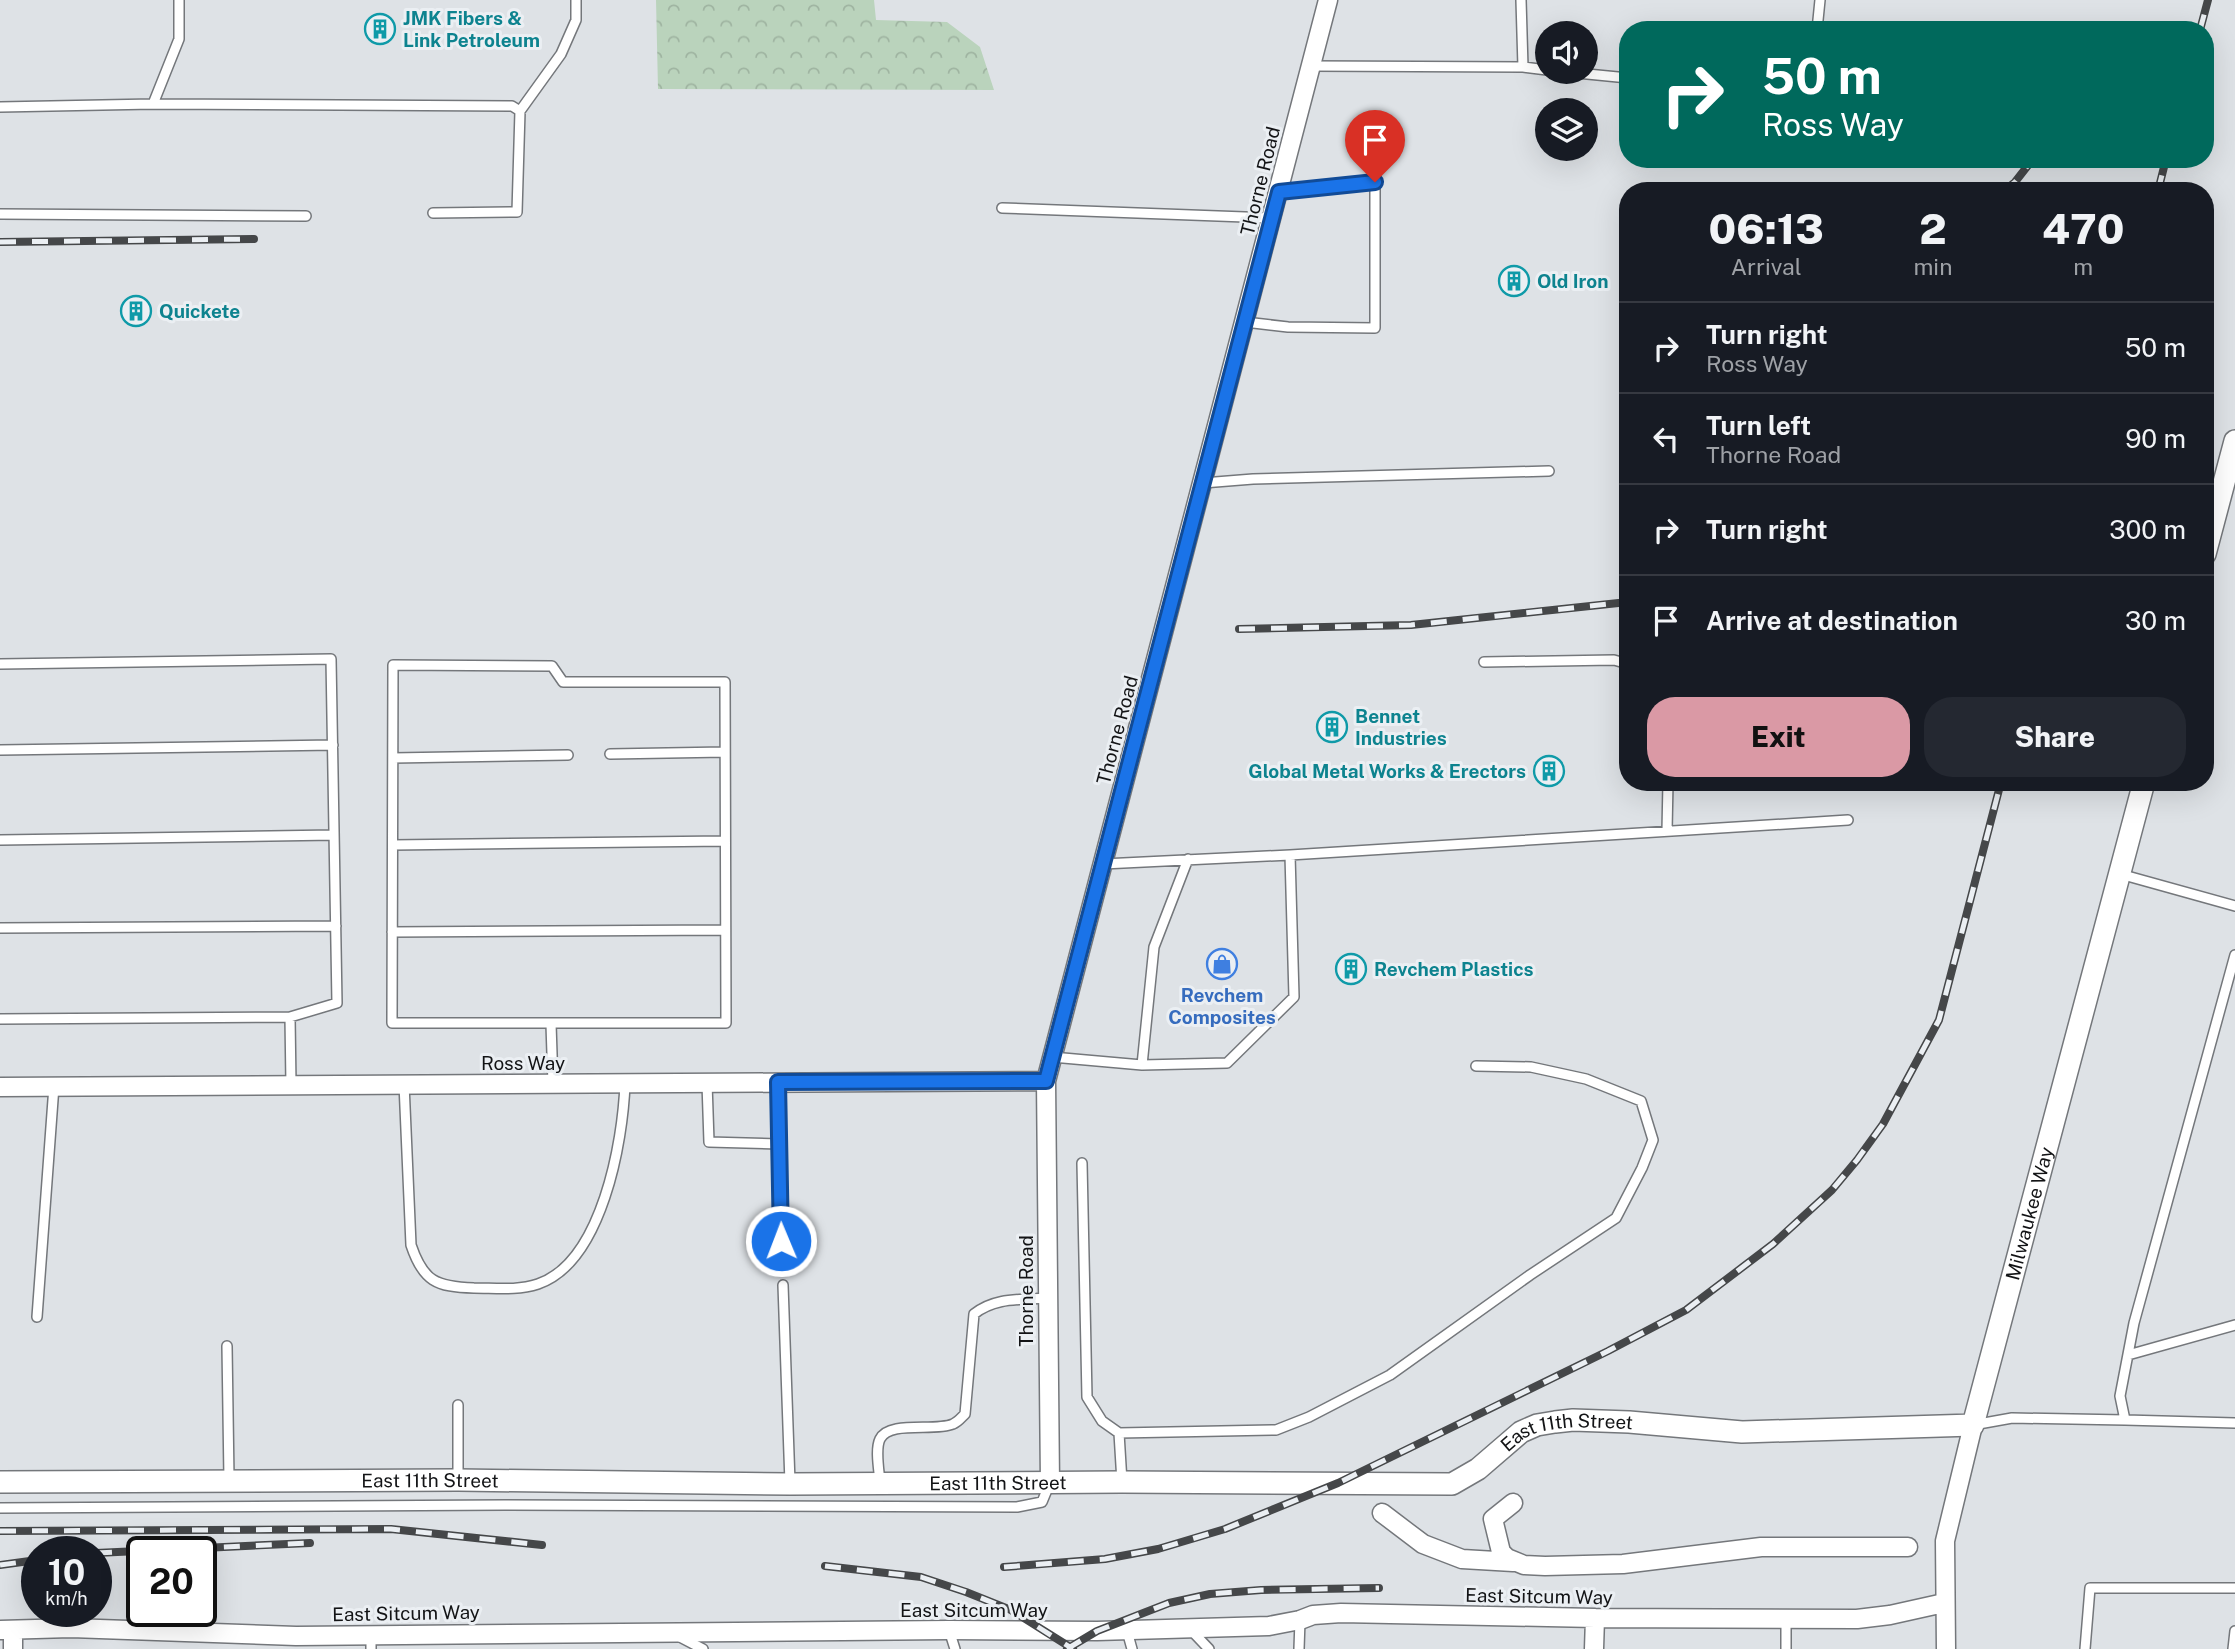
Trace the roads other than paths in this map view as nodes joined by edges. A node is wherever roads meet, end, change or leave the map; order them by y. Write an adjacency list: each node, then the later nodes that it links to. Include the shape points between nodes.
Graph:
1 (179, 0): 12 (lane, via 180,39)
2 (576, 0): 14 (lane, via 576,20 561,54)
3 (1328, 0): 7 (street, Thorne Road)
4 (1521, 0): 8 (lane)
5 (1820, 0): 6 (lane)
6 (1818, 21)
7 (1311, 66): 8 (lane); 15 (street, Thorne Road)
8 (1523, 67): 9 (lane)
9 (1535, 68)
10 (1598, 75): 11 (lane)
11 (1619, 77)
12 (153, 104): 13 (lane); 14 (lane, via 512,106)
13 (0, 107)
14 (520, 111): 18 (lane, via 517,212)
15 (1279, 192): 20 (street, Thorne Road); 21 (lane, via 1375,182 1375,328)
16 (1002, 208): 20 (lane)
17 (0, 214): 19 (lane)
18 (433, 214)
19 (306, 216)
20 (1272, 218): 21 (street, Thorne Road)
21 (1245, 322): 24 (street, Thorne Road)
22 (2235, 441): 25 (street)
23 (1549, 471): 24 (lane)
24 (1203, 483): 45 (street, Thorne Road)
25 (2214, 520)
26 (1619, 661): 27 (lane)
27 (1484, 662)
28 (0, 664): 29 (lane, via 331,659)
29 (333, 745): 30 (lane); 39 (lane)
30 (0, 750)
31 (725, 752): 32 (lane); 34 (lane, via 724,682 564,682 552,666 393,665); 41 (lane)
32 (610, 754)
33 (568, 755): 34 (lane)
34 (393, 758): 42 (lane)
35 (1668, 791): 38 (lane)
36 (2142, 791): 46 (street, Milwaukee Way)
37 (1848, 820): 38 (lane)
38 (1667, 831): 43 (lane)
39 (334, 835): 40 (lane); 48 (lane)
40 (0, 840)
41 (725, 841): 42 (lane); 50 (lane)
42 (393, 845): 51 (lane)
43 (1290, 855): 44 (lane); 57 (lane, via 1294,997 1227,1063)
44 (1188, 859): 45 (lane); 57 (lane, via 1154,947)
45 (1103, 864): 56 (street, Thorne Road)
46 (2120, 874): 47 (lane); 80 (street, Milwaukee Way)
47 (2235, 906)
48 (336, 926): 49 (lane); 53 (lane, via 337,1003)
49 (0, 928)
50 (725, 930): 51 (lane); 55 (lane, via 726,1023)
51 (393, 932): 55 (lane, via 392,1023)
52 (2235, 955): 76 (lane)
53 (290, 1017): 54 (lane); 65 (lane)
54 (0, 1019)
55 (551, 1024): 64 (lane)
56 (1052, 1057): 57 (lane); 59 (street, Thorne Road)
57 (1142, 1065)
58 (1476, 1066): 81 (lane, via 1531,1067 1586,1079 1641,1101 1653,1140 1616,1218 1390,1375 1309,1417 1276,1430)
59 (1046, 1081): 60 (street, Ross Way); 72 (street, Thorne Road)
60 (778, 1082): 62 (street, Ross Way); 68 (lane)
61 (625, 1083): 62 (street, Ross Way); 63 (lane, via 617,1160 584,1245 562,1269 519,1289 453,1288 432,1280 419,1267 411,1245); 64 (street, Ross Way)
62 (707, 1083): 68 (lane, via 709,1142)
63 (404, 1084): 64 (street, Ross Way); 65 (street, Ross Way)
64 (553, 1084)
65 (291, 1085): 66 (street, Ross Way)
66 (54, 1086): 67 (street, Ross Way); 73 (lane)
67 (0, 1087)
68 (779, 1144): 70 (lane)
69 (1082, 1163): 81 (lane, via 1087,1397 1102,1421)
70 (782, 1265)
71 (783, 1285): 87 (lane)
72 (1046, 1298): 86 (street, Thorne Road); 88 (lane, via 999,1301 974,1314 965,1414 945,1427 886,1432 879,1440)
73 (37, 1317)
74 (2235, 1325): 76 (lane)
75 (227, 1346): 83 (lane)
76 (2128, 1355): 78 (lane, via 2120,1396)
77 (458, 1405): 82 (lane)
78 (2125, 1420): 79 (lane); 80 (lane, via 2012,1418)
79 (2235, 1423)
80 (1973, 1425): 85 (street, East 11th Street, via 1742,1432 1573,1420 1521,1432 1478,1469 1451,1484); 95 (street, Milwaukee Way, via 1945,1541)
81 (1119, 1433): 85 (lane)
82 (458, 1480): 83 (street, East 11th Street); 87 (street, East 11th Street)
83 (229, 1481): 84 (street, East 11th Street)
84 (0, 1482)
85 (1122, 1482): 86 (street, East 11th Street)
86 (1050, 1483): 88 (street, East 11th Street); 90 (lane, via 1042,1502 1017,1507)
87 (790, 1484): 88 (street, East 11th Street)
88 (880, 1484)
89 (1513, 1503): 93 (street, via 1493,1520 1501,1552)
90 (0, 1508)
91 (1382, 1513): 93 (street, via 1423,1544 1462,1559)
92 (1908, 1547): 93 (street, via 1761,1547 1577,1566)
93 (1513, 1562)
94 (2235, 1588): 115 (lane, via 2090,1588)
95 (1944, 1603): 97 (street, East Sitcum Way, via 1857,1619); 114 (street, Milwaukee Way)
96 (1595, 1618): 97 (street, East Sitcum Way); 98 (street, East Sitcum Way, via 1341,1613); 112 (street)
97 (1786, 1618): 113 (lane)
98 (1300, 1620): 99 (street, East Sitcum Way, via 1269,1626); 111 (lane)
99 (1189, 1628): 102 (street, East Sitcum Way); 110 (lane)
100 (6, 1630): 105 (street, East Sitcum Way, via 71,1628); 106 (street)
101 (949, 1630): 102 (street, East Sitcum Way); 104 (street, East Sitcum Way); 108 (lane)
102 (1126, 1631): 109 (lane)
103 (2235, 1631): 116 (lane)
104 (670, 1632): 105 (street, East Sitcum Way); 107 (lane)
105 (371, 1642)
106 (13, 1649)
107 (703, 1649)
108 (955, 1649)
109 (1132, 1649)
110 (1209, 1649)
111 (1299, 1649)
112 (1594, 1649)
113 (1786, 1649)
114 (1946, 1649)
115 (2084, 1649)
116 (2233, 1649)

